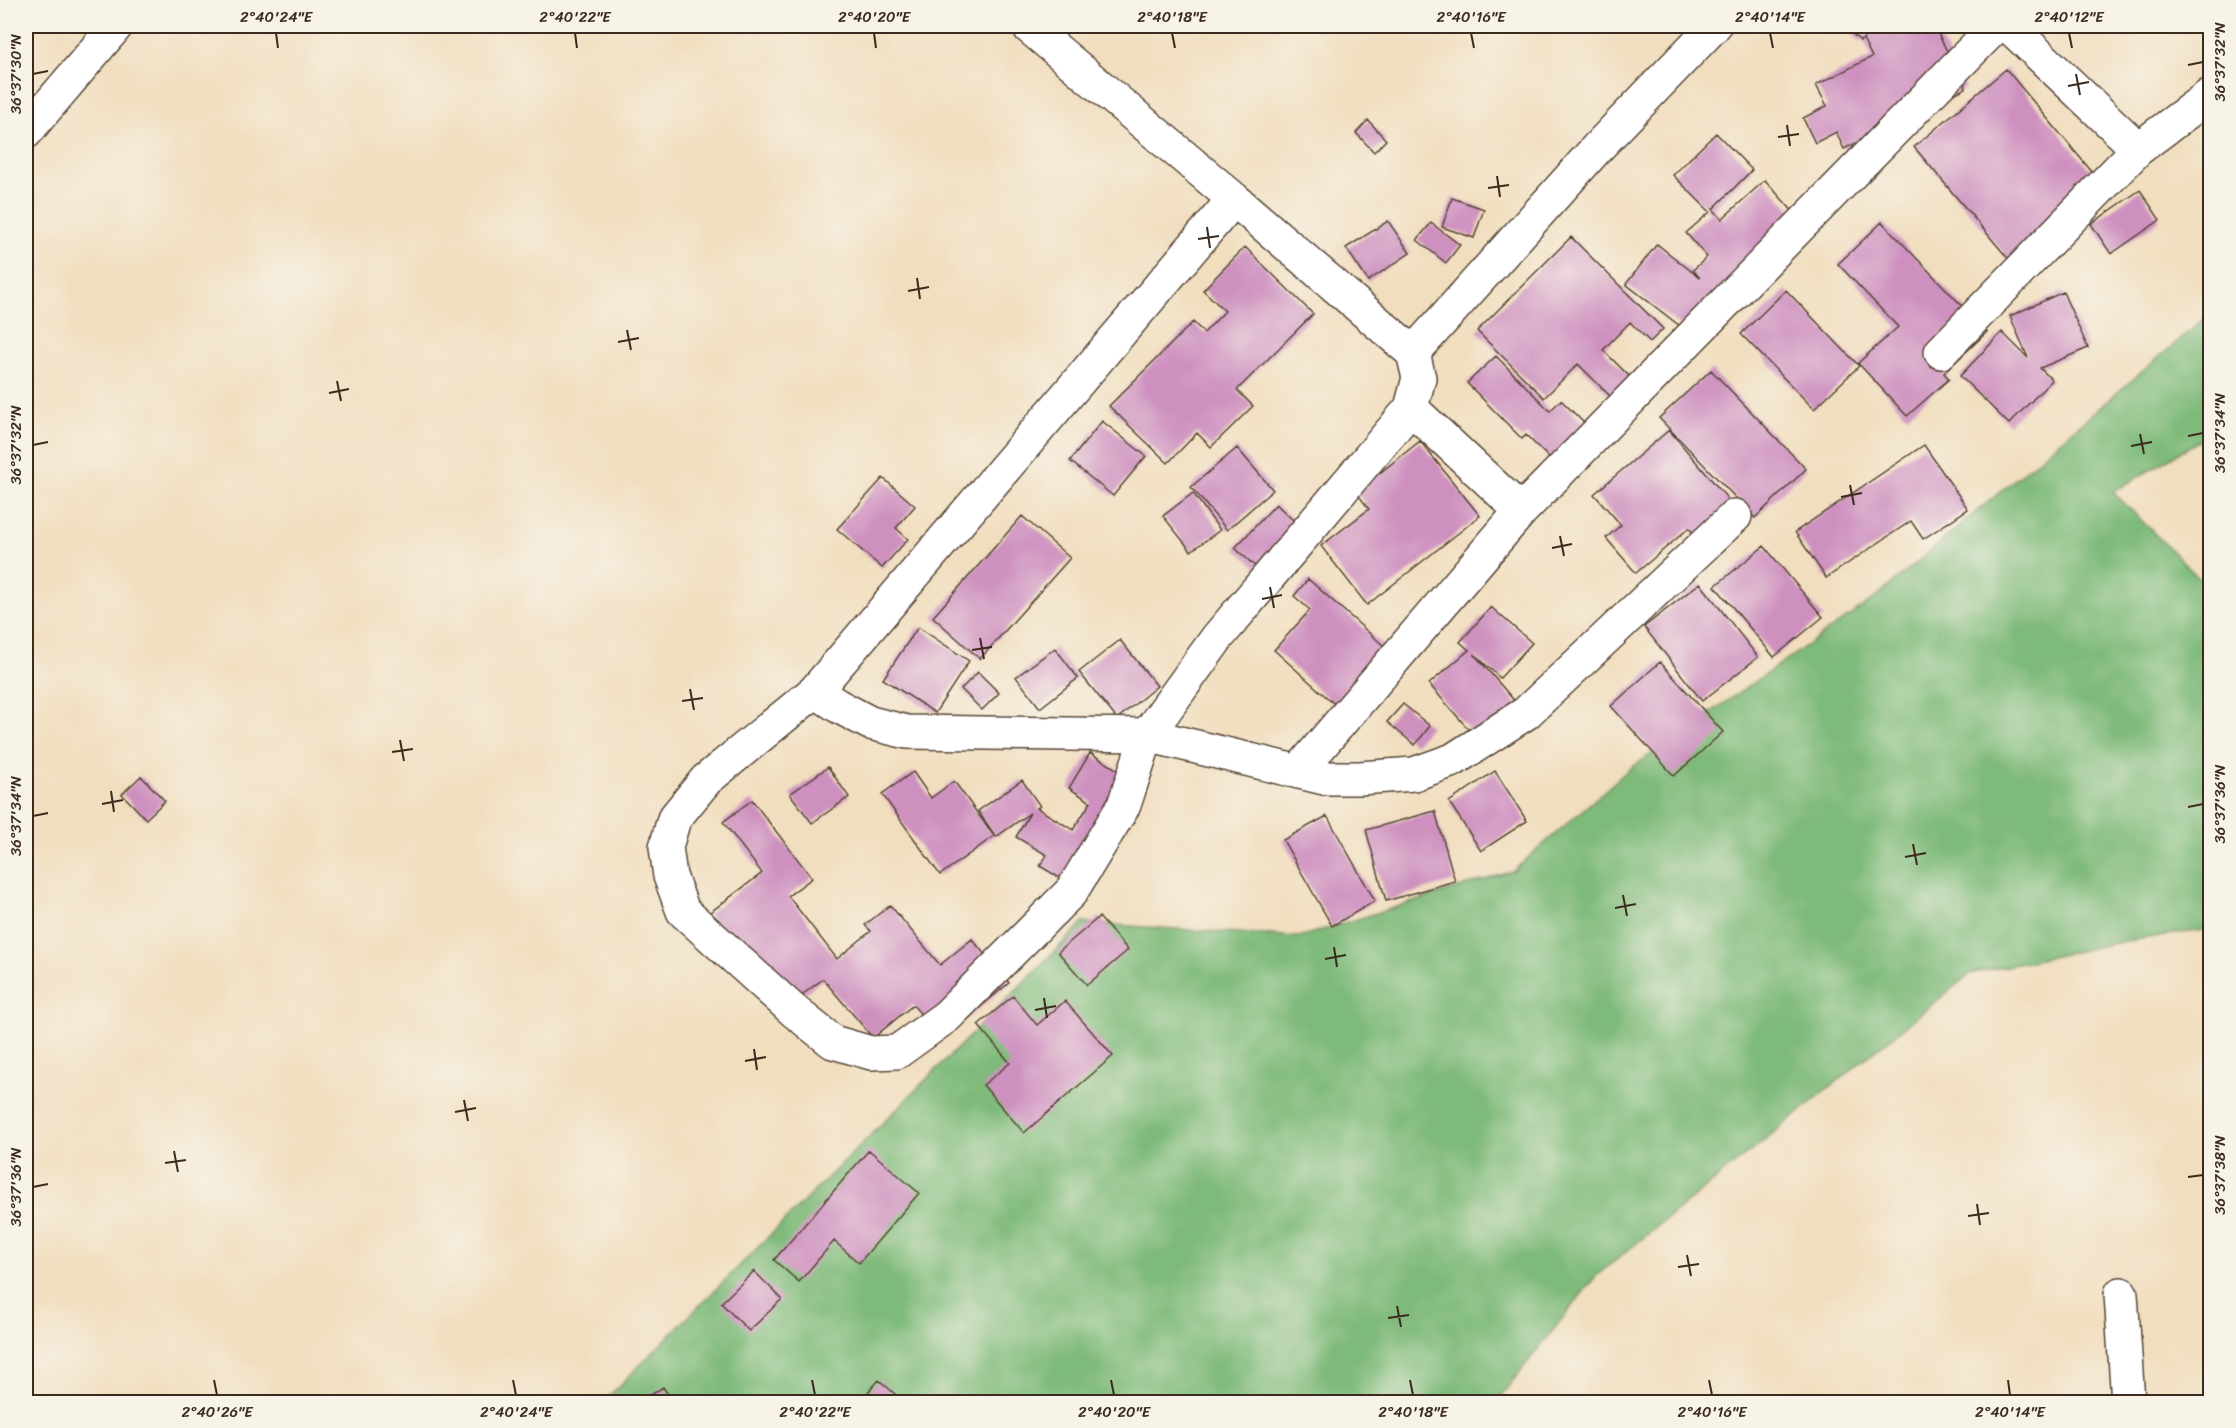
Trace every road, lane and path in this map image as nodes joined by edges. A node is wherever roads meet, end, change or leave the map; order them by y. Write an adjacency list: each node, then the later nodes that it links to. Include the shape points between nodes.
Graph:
1 (116, 26): 7 (street)
2 (1028, 26): 9 (street)
3 (1714, 26): 11 (street, via 1597,148)
4 (1996, 26): 13 (street)
5 (2009, 26): 8 (street)
6 (2211, 95): 8 (street)
7 (26, 132)
8 (2138, 149): 10 (street)
9 (1234, 199): 11 (street); 15 (street)
10 (1941, 352)
11 (1413, 353): 12 (street, via 1419,378)
12 (1411, 408): 13 (street); 16 (street, via 1217,638)
13 (1521, 511): 17 (street)
14 (1735, 516): 17 (street, via 1526,713 1453,760 1414,774 1323,778)
15 (815, 691): 16 (street, via 870,723 907,732); 16 (street, via 706,780 674,819 666,847 670,876 683,911 794,1011 833,1042 871,1053 897,1052 947,1016 1071,892 1124,805)
16 (1147, 735): 17 (street)
17 (1298, 772)
18 (2121, 1294): 19 (street)
19 (2128, 1402)

